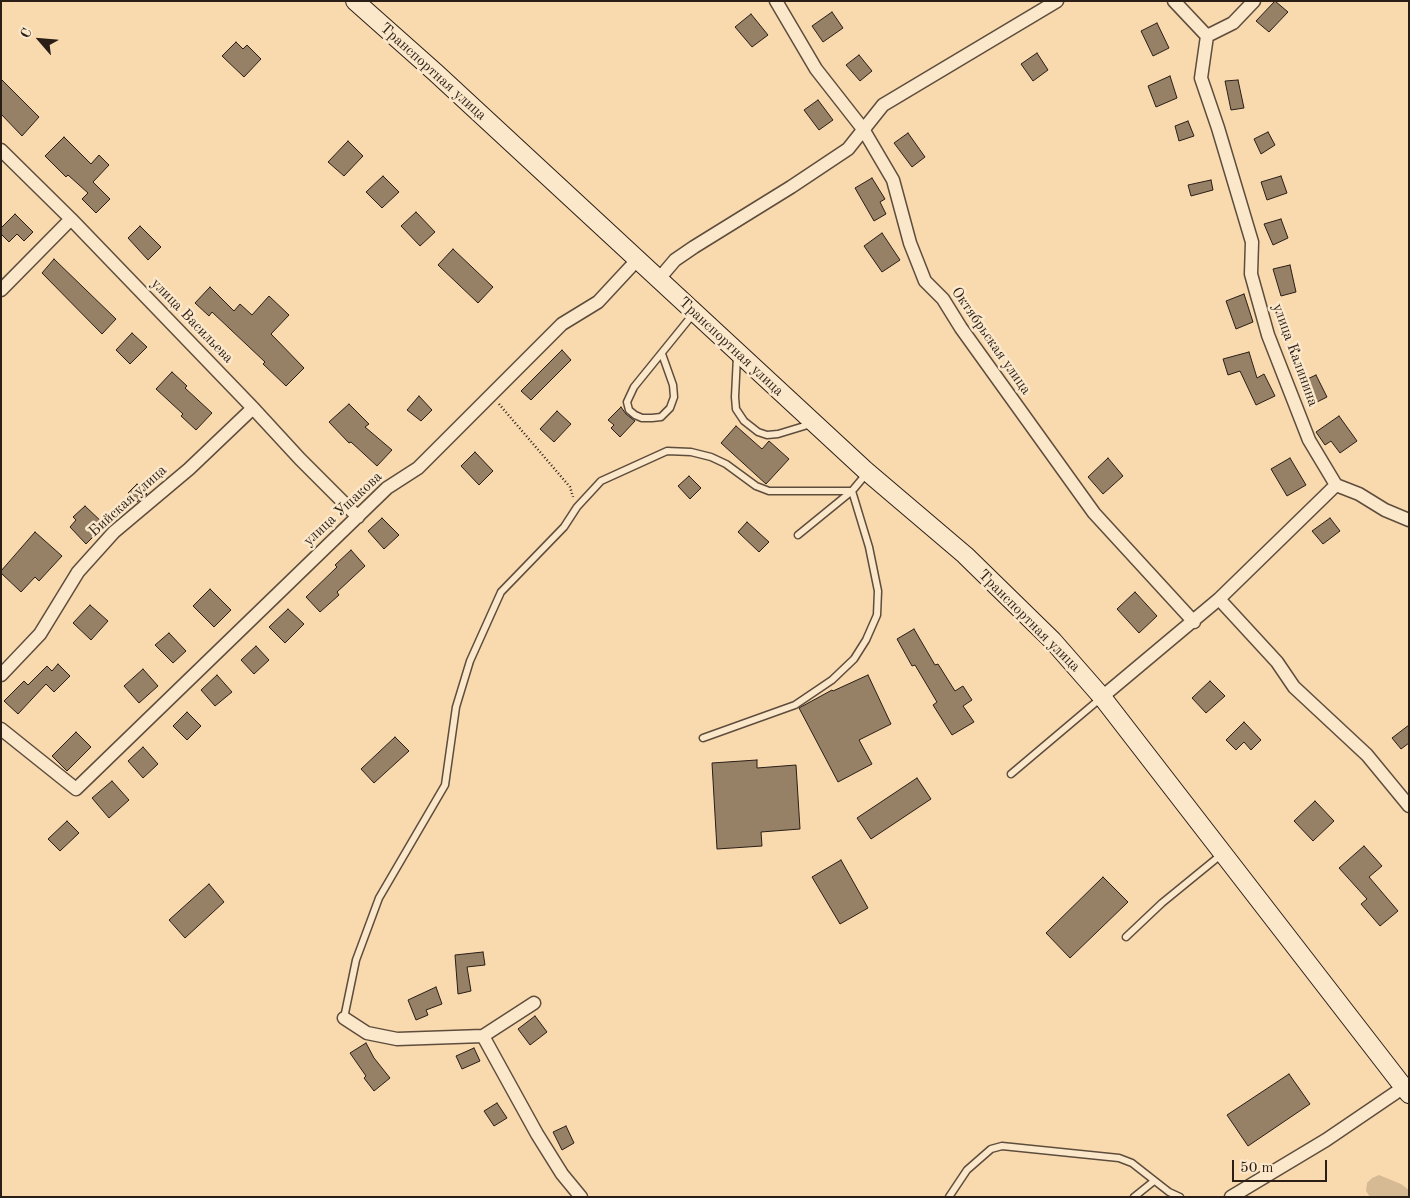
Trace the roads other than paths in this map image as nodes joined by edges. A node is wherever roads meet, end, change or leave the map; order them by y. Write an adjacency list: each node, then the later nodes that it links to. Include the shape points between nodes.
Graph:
1 (355, 1): 10 (main road, Транспортная улица)
2 (776, 1): 7 (street, Октябрьская улица, via 816,69)
3 (1057, 1): 7 (street, via 883,106)
4 (1174, 1): 6 (street)
5 (1254, 1): 6 (street, via 1233,23)
6 (1207, 36): 19 (street, улица Калинина, via 1201,78 1252,242 1251,274 1268,335 1309,440)
7 (863, 129): 11 (street, via 848,149 675,260); 25 (street, Октябрьская улица, via 893,180 910,243 925,281 943,299 1094,513)
8 (1, 150): 9 (street, улица Васильева)
9 (71, 219): 12 (street); 16 (street, улица Васильева)
10 (637, 260): 11 (main road, Транспортная улица); 21 (street, улица Ушакова, via 598,302 562,324 418,468 387,488)
11 (658, 280): 13 (main road, Транспортная улица)
12 (1, 290)
13 (694, 313): 14 (main road, Транспортная улица); 15 (lane)
14 (737, 352): 17 (main road, Транспортная улица); 17 (lane, via 736,409 744,421 768,435)
15 (662, 354): 15 (lane, via 629,395 630,410 642,418 661,417 670,408 674,397)
16 (253, 408): 21 (street, улица Васильева); 26 (street, Бийская улица, via 114,532 78,572 40,634)
17 (814, 423): 18 (main road, Транспортная улица)
18 (868, 472): 20 (lane); 27 (main road, Транспортная улица, via 965,555 1053,641)
19 (1336, 485): 22 (street); 24 (street)
20 (852, 491): 23 (lane); 29 (lane, via 878,591 877,615 866,640 854,659 832,680 795,705); 35 (lane, via 769,491 711,457 666,451 601,481 564,527 501,592 470,661 459,698 445,785 379,898 356,960)
21 (358, 517): 28 (street, улица Ушакова, via 76,789)
22 (1409, 520)
23 (798, 535)
24 (1219, 599): 25 (street); 31 (street, via 1277,662 1294,687 1367,754)
25 (1194, 622): 27 (street)
26 (1, 675)
27 (1102, 697): 30 (lane); 32 (main road, Транспортная улица)
28 (1, 730)
29 (703, 738)
30 (1011, 774)
31 (1409, 806)
32 (1223, 853): 33 (lane); 37 (main road, Транспортная улица)
33 (1126, 937)
34 (534, 1003): 36 (street)
35 (344, 1018): 36 (street, via 367,1033 397,1040)
36 (483, 1036): 39 (street, via 537,1134)
37 (1406, 1090): 43 (street)
38 (1154, 1181): 40 (lane, via 1132,1162 1119,1158 1002,1146 991,1149 967,1170); 41 (lane); 42 (lane)
39 (581, 1197)
40 (949, 1197)
41 (1134, 1197)
42 (1180, 1197)
43 (1231, 1197)

